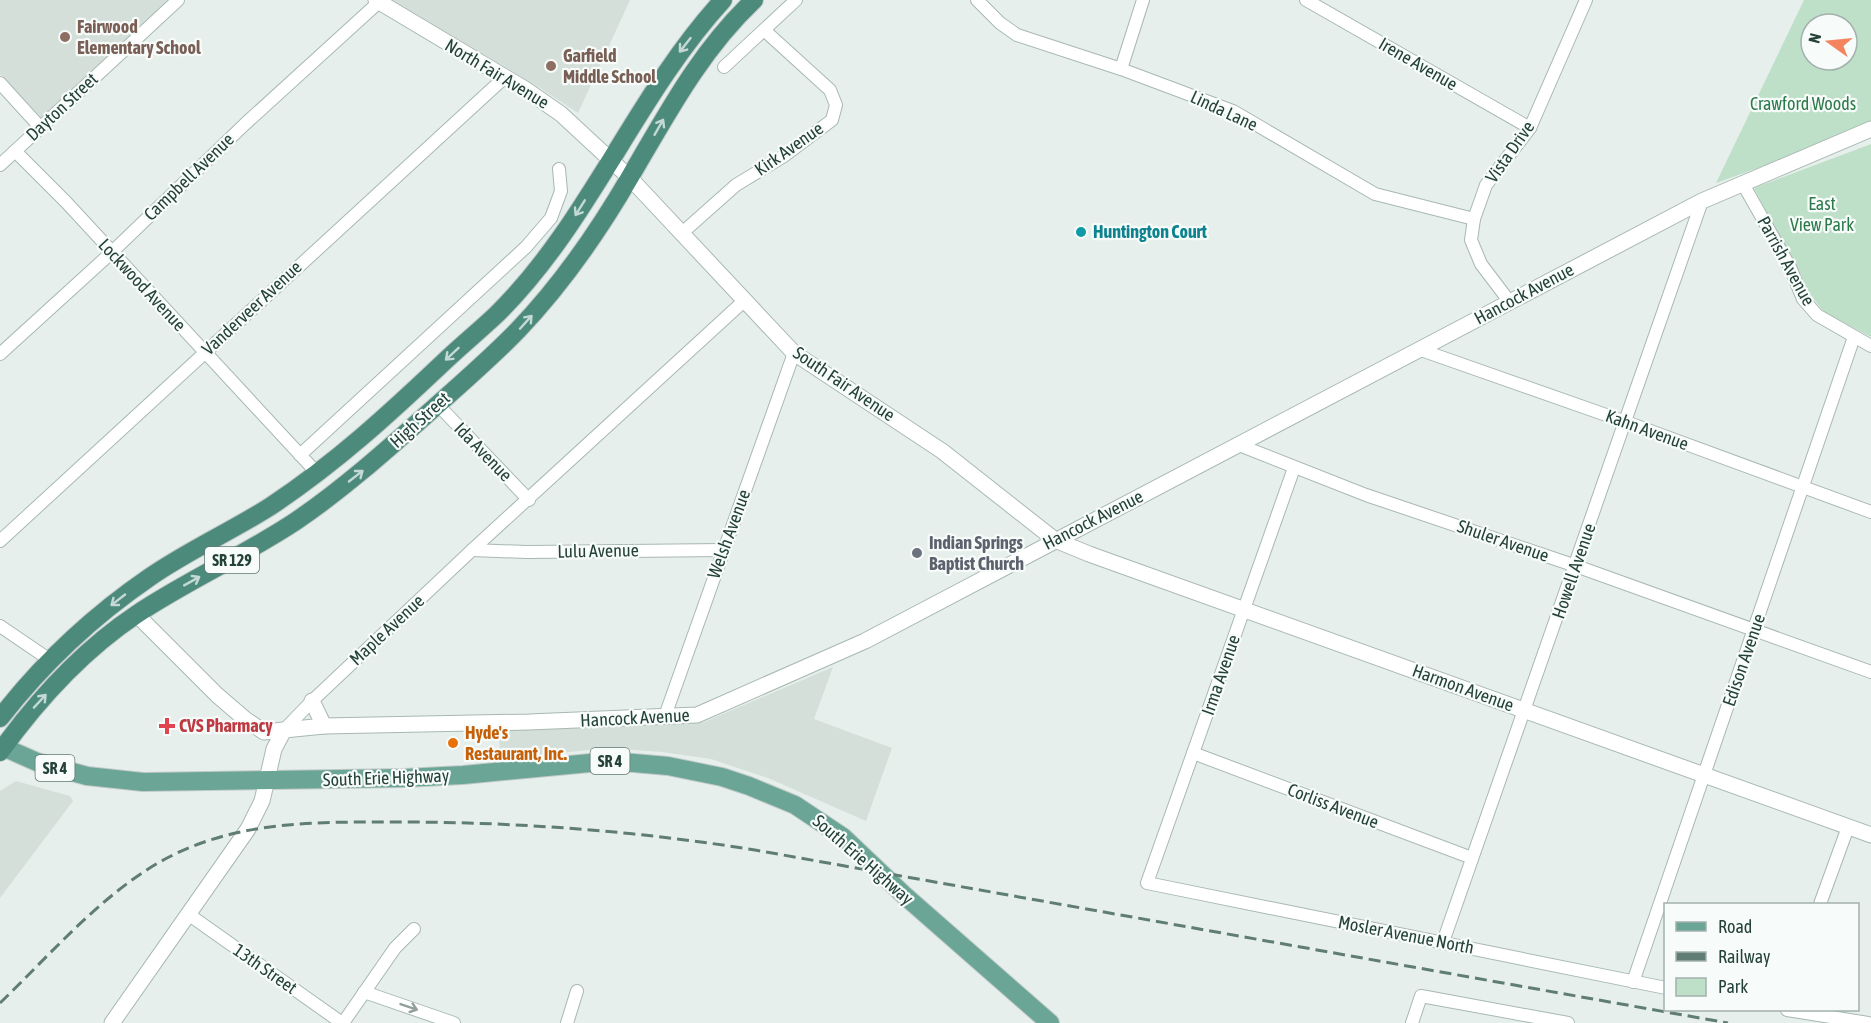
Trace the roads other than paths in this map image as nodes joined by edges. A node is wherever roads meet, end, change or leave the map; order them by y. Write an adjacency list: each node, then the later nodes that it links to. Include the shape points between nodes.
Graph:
1 (178, 0): 15 (street, Dayton Street)
2 (723, 0): 19 (highway, High Street / SR 129, one-way to 19, via 676,56)
3 (754, 0): 22 (highway, High Street / SR 129, one-way to 3, via 692,73)
4 (796, 0): 10 (street)
5 (977, 0): 12 (street, Linda Lane, via 1017,35)
6 (1143, 0): 12 (street)
7 (1306, 0): 16 (street, Irene Avenue)
8 (1586, 0): 16 (street, Vista Drive)
9 (378, 1): 13 (street, North Fair Avenue); 27 (street, Campbell Avenue)
10 (764, 30): 11 (street); 26 (street, Kirk Avenue, via 830,90 836,105 832,120 736,185)
11 (724, 67)
12 (1121, 69): 25 (street, Linda Lane, via 1233,111 1375,194)
13 (505, 77): 19 (street, North Fair Avenue, via 549,104); 33 (street, Vanderveer Avenue)
14 (0, 83): 15 (street)
15 (40, 127): 18 (street, Dayton Street)
16 (1530, 128): 25 (street, Vista Drive, via 1486,185)
17 (1871, 129): 23 (street, Hancock Avenue)
18 (15, 151): 20 (street, Dayton Street); 27 (street, Lockwood Avenue)
19 (610, 158): 22 (street, North Fair Avenue); 41 (highway, High Street / SR 129, one-way to 41, via 568,227 527,282 391,413)
20 (0, 165)
21 (559, 169): 39 (street, via 561,191 550,218 526,247)
22 (630, 178): 26 (street, South Fair Avenue); 36 (highway, High Street / SR 129, one-way to 22, via 517,331 558,286)
23 (1743, 183): 24 (street, Hancock Avenue); 30 (street, Parrish Avenue, via 1790,267 1803,299 1817,315)
24 (1702, 201): 29 (street, Hancock Avenue); 37 (street, Howell Avenue)
25 (1474, 219): 29 (street, Vista Drive, via 1471,240 1482,264)
26 (682, 234): 28 (street, South Fair Avenue)
27 (111, 252): 33 (street, Lockwood Avenue); 35 (street, Campbell Avenue)
28 (745, 300): 34 (street, South Fair Avenue); 43 (street, Maple Avenue)
29 (1509, 301): 32 (street, Hancock Avenue)
30 (1854, 337): 31 (street, Parrish Avenue); 42 (street, Edison Avenue)
31 (1871, 346)
32 (1421, 350): 37 (street, Kahn Avenue); 38 (street, Hancock Avenue)
33 (204, 352): 39 (street, Lockwood Avenue); 46 (street, Vanderveer Avenue)
34 (794, 353): 45 (street, South Fair Avenue, via 942,451); 48 (street, Welsh Avenue)
35 (0, 354)
36 (438, 405): 43 (street, Ida Avenue); 51 (highway, High Street / SR 129, one-way to 36, via 297,520 377,459)
37 (1626, 422): 42 (street, Kahn Avenue); 49 (street, Howell Avenue)
38 (1239, 445): 40 (street, Shuler Avenue); 45 (street, Hancock Avenue)
39 (300, 455): 41 (street, Lockwood Avenue)
40 (1294, 468): 49 (street, Shuler Avenue); 50 (street, Irma Avenue)
41 (317, 473): 54 (highway, High Street / SR 129, one-way to 54, via 269,507 151,576 93,620)
42 (1801, 488): 44 (street, Kahn Avenue); 53 (street, Edison Avenue)
43 (529, 500): 47 (street, Maple Avenue)
44 (1871, 512)
45 (1055, 540): 50 (street, Harmon Avenue); 58 (street, Hancock Avenue, via 865,641 697,715)
46 (0, 541)
47 (471, 550): 48 (street, Lulu Avenue); 56 (street, Maple Avenue)
48 (724, 550): 58 (street, Welsh Avenue)
49 (1575, 566): 53 (street, Shuler Avenue); 57 (street, Howell Avenue)
50 (1244, 609): 57 (street, Harmon Avenue); 63 (street, Irma Avenue)
51 (136, 614): 61 (street, Hancock Avenue, via 245,720 264,732); 62 (highway, High Street / SR 129, one-way to 51, via 68,671)
52 (0, 626): 54 (street)
53 (1754, 629): 55 (street, Shuler Avenue); 64 (street, Edison Avenue)
54 (50, 660): 59 (highway, High Street / SR 129)
55 (1871, 672)
56 (312, 701): 60 (street); 61 (street, Maple Avenue)
57 (1525, 710): 64 (street, Harmon Avenue); 68 (street, Howell Avenue)
58 (665, 716): 60 (street, Hancock Avenue)
59 (0, 718)
60 (324, 726): 61 (street, Hancock Avenue)
61 (285, 730): 65 (street, Maple Avenue, via 274,749)
62 (1, 748): 65 (main road, South Erie Highway / SR 4, via 54,768 110,780)
63 (1193, 753): 68 (street, Corliss Avenue); 69 (street, Irma Avenue)
64 (1702, 775): 66 (street, Harmon Avenue); 74 (street, Edison Avenue)
65 (267, 781): 71 (street, Maple Avenue, via 248,829); 80 (main road, South Erie Highway / SR 4, via 453,776 611,761 668,766 722,777 795,805 843,837)
66 (1848, 827): 67 (street, Harmon Avenue); 70 (street)
67 (1871, 835)
68 (1472, 858): 73 (street, Howell Avenue)
69 (1147, 883): 73 (street, Mosler Avenue North)
70 (1820, 903)
71 (188, 914): 81 (street, Maple Avenue); 82 (street, 13th Street)
72 (414, 929): 77 (street, via 395,948)
73 (1443, 942): 74 (street, Mosler Avenue North)
74 (1633, 982): 75 (street, Mosler Avenue North)
75 (1664, 988)
76 (577, 991): 84 (street)
77 (364, 992): 82 (street); 83 (street, one-way to 83)
78 (1793, 1011): 87 (street)
79 (1520, 1018): 85 (street, via 1421,996); 86 (street)
80 (1049, 1022)
81 (112, 1023)
82 (343, 1023)
83 (454, 1023)
84 (567, 1023)
85 (1412, 1023)
86 (1568, 1023)
87 (1868, 1023)

